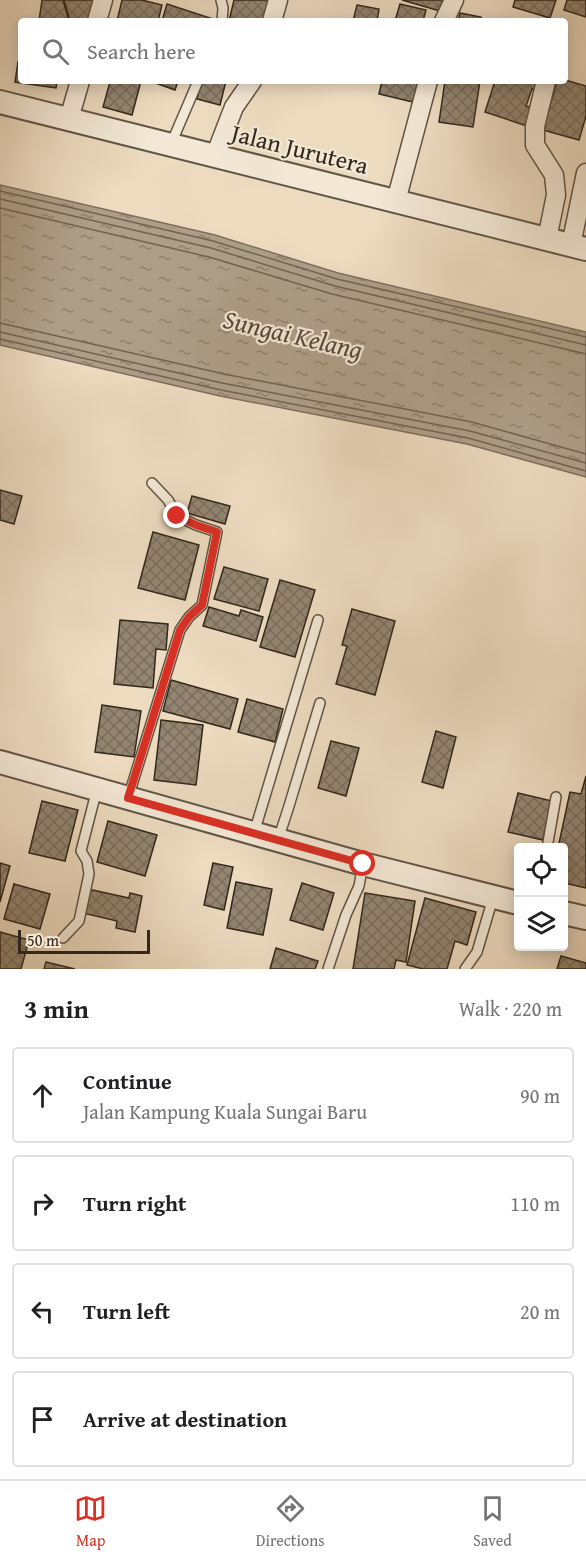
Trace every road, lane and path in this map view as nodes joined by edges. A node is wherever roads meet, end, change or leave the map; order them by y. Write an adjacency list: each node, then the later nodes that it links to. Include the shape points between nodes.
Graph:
1 (103, 0): 5 (street)
2 (221, 0): 6 (lane)
3 (278, 0): 7 (street)
4 (454, 0): 8 (street)
5 (98, 18)
6 (222, 18)
7 (273, 18)
8 (445, 18)
9 (79, 84): 15 (street)
10 (197, 84): 16 (lane)
11 (250, 84): 17 (street, via 234,107)
12 (427, 84): 19 (street)
13 (545, 84): 20 (street, via 535,126 535,145 554,175 556,195)
14 (0, 102): 15 (street, Jalan Jurutera)
15 (69, 119): 16 (street, Jalan Jurutera)
16 (171, 144): 17 (street, Jalan Jurutera)
17 (215, 156): 19 (street, Jalan Jurutera)
18 (586, 173): 21 (street)
19 (396, 201): 20 (street, Jalan Jurutera)
20 (547, 239): 21 (street, Jalan Jurutera)
21 (578, 247)
22 (152, 483): 28 (lane, via 177,516 217,532 202,605 180,630)
23 (318, 620): 29 (lane)
24 (320, 702): 30 (lane)
25 (0, 762): 26 (street)
26 (97, 789): 28 (street); 37 (lane, via 81,851 89,874 79,921)
27 (556, 797): 31 (lane)
28 (128, 798): 29 (street)
29 (254, 833): 30 (street)
30 (278, 840): 32 (street)
31 (548, 843)
32 (363, 864): 33 (street); 38 (lane, via 359,886)
33 (493, 898): 34 (street); 39 (lane, via 477,952)
34 (514, 902)
35 (568, 914): 36 (street)
36 (586, 918)
37 (63, 938)
38 (328, 969)
39 (465, 969)

